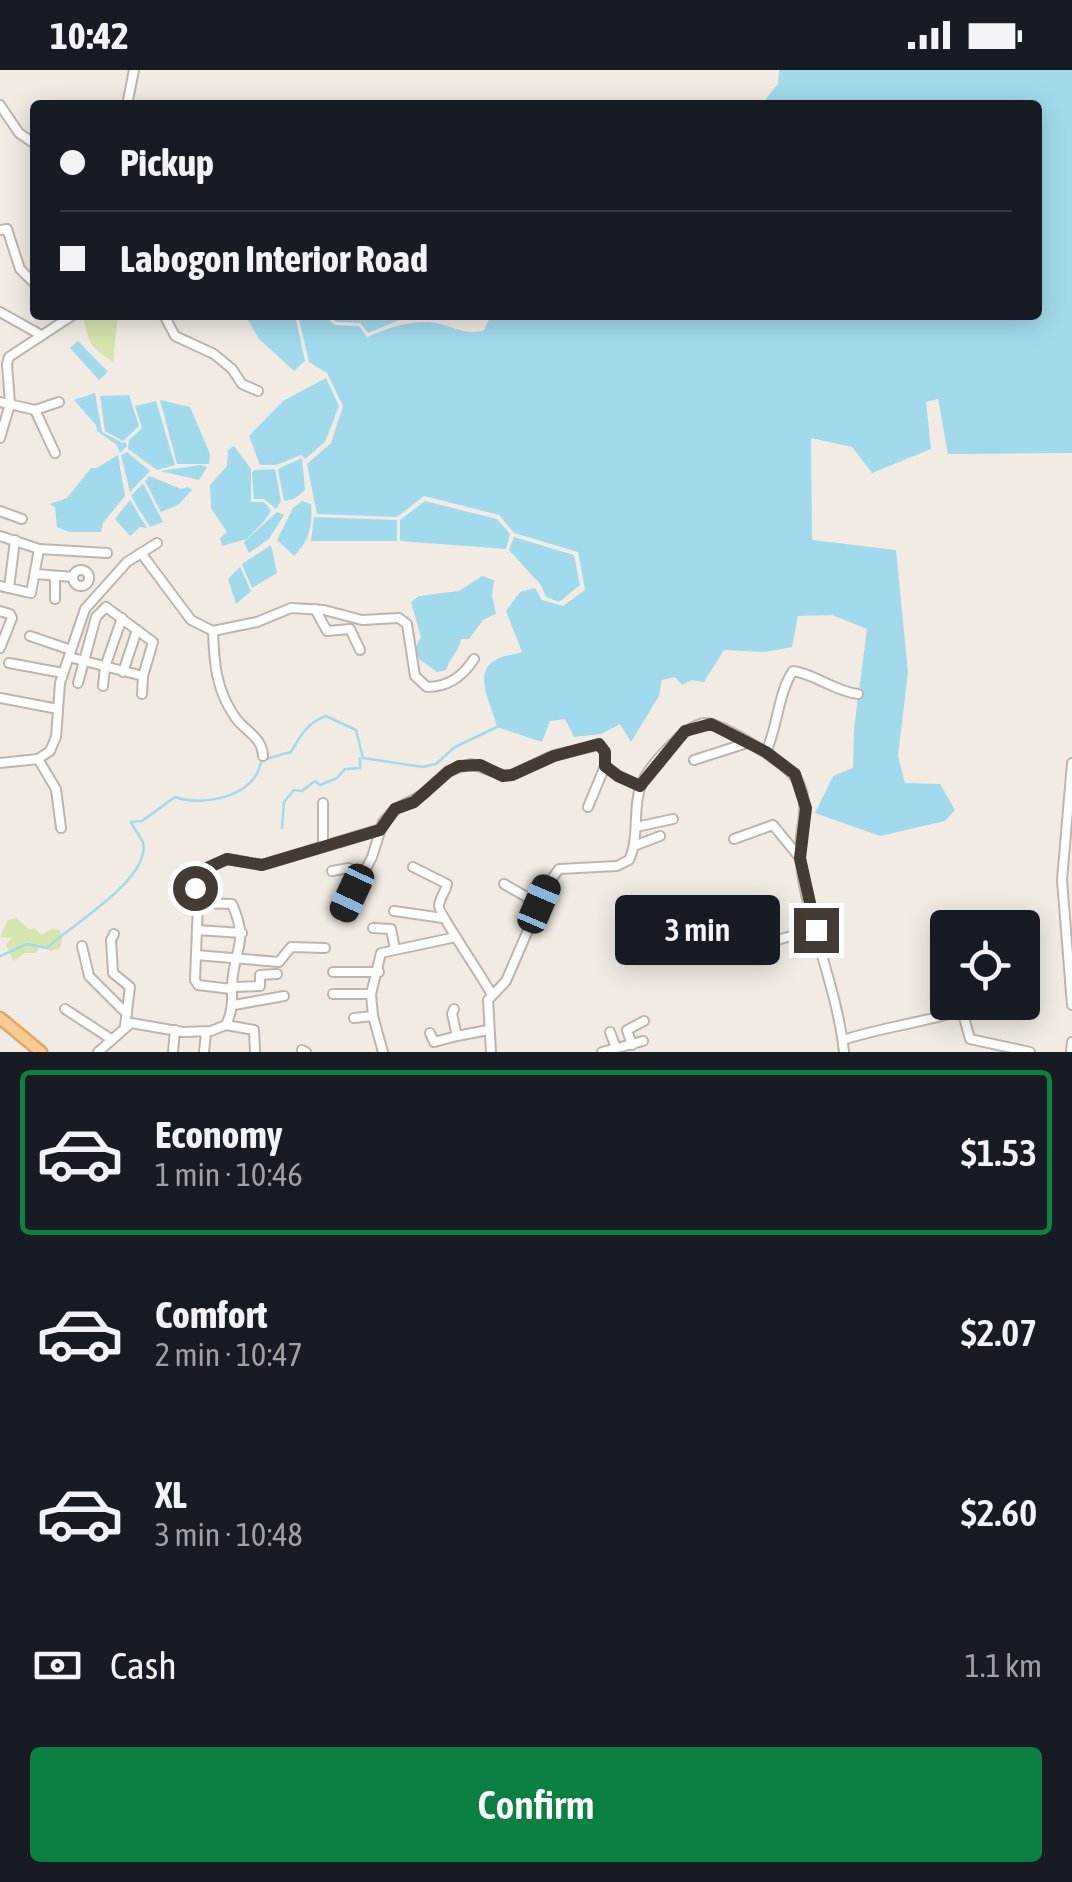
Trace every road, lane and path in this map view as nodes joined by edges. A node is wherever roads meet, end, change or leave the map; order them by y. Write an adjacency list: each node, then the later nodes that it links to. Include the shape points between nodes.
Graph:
1 (134, 70): 2 (street)
2 (127, 100)
3 (0, 105): 4 (street)
4 (30, 141)
5 (3, 229): 6 (street)
6 (30, 279)
7 (0, 312): 10 (street)
8 (66, 320): 10 (street)
9 (167, 320): 11 (street, via 175,336 214,354 242,384)
10 (40, 335): 14 (street, via 9,357)
11 (258, 390)
12 (0, 402): 14 (street)
13 (59, 402): 15 (street)
14 (10, 404): 15 (street); 16 (street)
15 (36, 410): 17 (street)
16 (0, 438)
17 (55, 453)
18 (0, 511): 19 (street)
19 (22, 519)
20 (0, 536): 21 (street)
21 (15, 540): 23 (street); 33 (street)
22 (157, 543): 26 (street)
23 (38, 548): 24 (street); 28 (street)
24 (81, 551): 25 (street); 27 (street)
25 (108, 553)
26 (141, 553): 32 (street); 39 (street, via 191,620)
27 (82, 570): 30 (street); 31 (street)
28 (36, 574): 29 (street); 33 (street, via 30,593)
29 (56, 576): 30 (street); 34 (street)
30 (73, 577): 31 (street, via 80,586)
31 (89, 578): 32 (street)
32 (107, 582): 43 (street, via 86,609)
33 (4, 587)
34 (54, 599)
35 (314, 609): 39 (street, via 291,608); 42 (street, via 327,631 354,632); 44 (street, via 362,620 404,620 414,676 427,687 463,676)
36 (0, 611): 41 (street, via 12,618)
37 (122, 618): 38 (street); 45 (street, via 102,608); 47 (street)
38 (137, 630): 48 (street); 50 (street, via 153,644)
39 (213, 631): 59 (street, via 220,690 236,719 260,741)
40 (30, 636): 43 (street)
41 (0, 648)
42 (360, 650)
43 (70, 654): 45 (street); 49 (street)
44 (474, 659)
45 (83, 661): 47 (street); 51 (street)
46 (9, 664): 49 (street)
47 (105, 668): 48 (street); 52 (street)
48 (123, 672): 50 (street)
49 (62, 673): 56 (street)
50 (143, 676): 53 (street)
51 (78, 683)
52 (103, 686)
53 (142, 694)
54 (858, 694): 58 (street, via 793,672)
55 (0, 698): 56 (street)
56 (58, 710): 60 (street, via 53,747)
57 (748, 743): 58 (street); 61 (street); 67 (street, via 711,724 694,726)
58 (766, 752): 78 (street, via 801,787 806,808)
59 (263, 756)
60 (38, 759): 62 (street); 66 (street)
61 (694, 760)
62 (0, 763)
63 (1072, 763): 108 (street, via 1062,880)
64 (59, 766): 66 (street)
65 (605, 766): 67 (street); 69 (street); 73 (street, via 599,744 512,775 459,766 395,809)
66 (46, 771): 72 (street)
67 (640, 786): 71 (street)
68 (323, 803): 77 (street)
69 (588, 807)
70 (673, 819): 71 (street)
71 (636, 827): 76 (street)
72 (61, 828)
73 (380, 830): 77 (street); 81 (street)
74 (660, 836): 76 (street)
75 (734, 838): 78 (street, via 773,825)
76 (634, 846): 84 (street, via 632,857 617,866 559,870)
77 (323, 847): 83 (street, via 262,865 227,859 205,868 193,875)
78 (800, 858): 90 (street)
79 (413, 867): 87 (street, via 447,884 439,906)
80 (332, 871): 81 (street)
81 (360, 874): 85 (street)
82 (504, 884): 84 (street)
83 (198, 903): 89 (street); 91 (street, via 232,904)
84 (539, 904): 106 (street, via 506,981)
85 (344, 911)
86 (394, 911): 87 (street)
87 (443, 918): 93 (street)
88 (373, 928): 97 (street, via 391,929)
89 (197, 930): 91 (street); 98 (street)
90 (816, 930): 94 (street); 128 (street)
91 (242, 933): 99 (street)
92 (114, 934): 112 (street, via 113,973 130,987)
93 (456, 937): 97 (street); 106 (street)
94 (777, 940)
95 (82, 946): 112 (street, via 89,976)
96 (325, 948): 99 (street, via 290,947 279,962)
97 (395, 949): 101 (street, via 381,953)
98 (196, 955): 99 (street); 103 (street, via 198,985)
99 (238, 959): 103 (street)
100 (333, 972): 101 (street)
101 (379, 972): 105 (street)
102 (277, 974): 103 (street, via 259,976 258,987)
103 (231, 988): 109 (street)
104 (333, 994): 105 (street)
105 (372, 994): 113 (street)
106 (492, 995): 122 (street)
107 (284, 996): 109 (street)
108 (1072, 1005)
109 (234, 1006): 119 (street)
110 (454, 1009): 126 (street)
111 (65, 1010): 127 (street)
112 (127, 1014): 120 (street)
113 (373, 1016): 115 (street); 138 (street)
114 (0, 1018): 133 (main road)
115 (354, 1018)
116 (930, 1019): 128 (street)
117 (965, 1020): 142 (street, via 970,1039)
118 (644, 1021): 131 (street, via 627,1030)
119 (226, 1025): 123 (street); 137 (street, via 254,1030)
120 (125, 1026): 121 (street); 127 (street)
121 (174, 1030): 123 (street); 135 (street)
122 (488, 1030): 126 (street); 139 (street)
123 (206, 1032): 136 (street)
124 (610, 1032): 132 (street)
125 (430, 1033): 126 (street, via 434,1042)
126 (457, 1036)
127 (110, 1039): 134 (street)
128 (842, 1040): 141 (street)
129 (643, 1041): 131 (street)
130 (1072, 1042): 143 (street)
131 (632, 1045): 132 (street)
132 (616, 1048): 140 (street)
133 (41, 1052)
134 (98, 1052)
135 (172, 1052)
136 (204, 1052)
137 (255, 1052)
138 (383, 1052)
139 (492, 1052)
140 (602, 1052)
141 (844, 1052)
142 (1030, 1052)
143 (1070, 1052)

